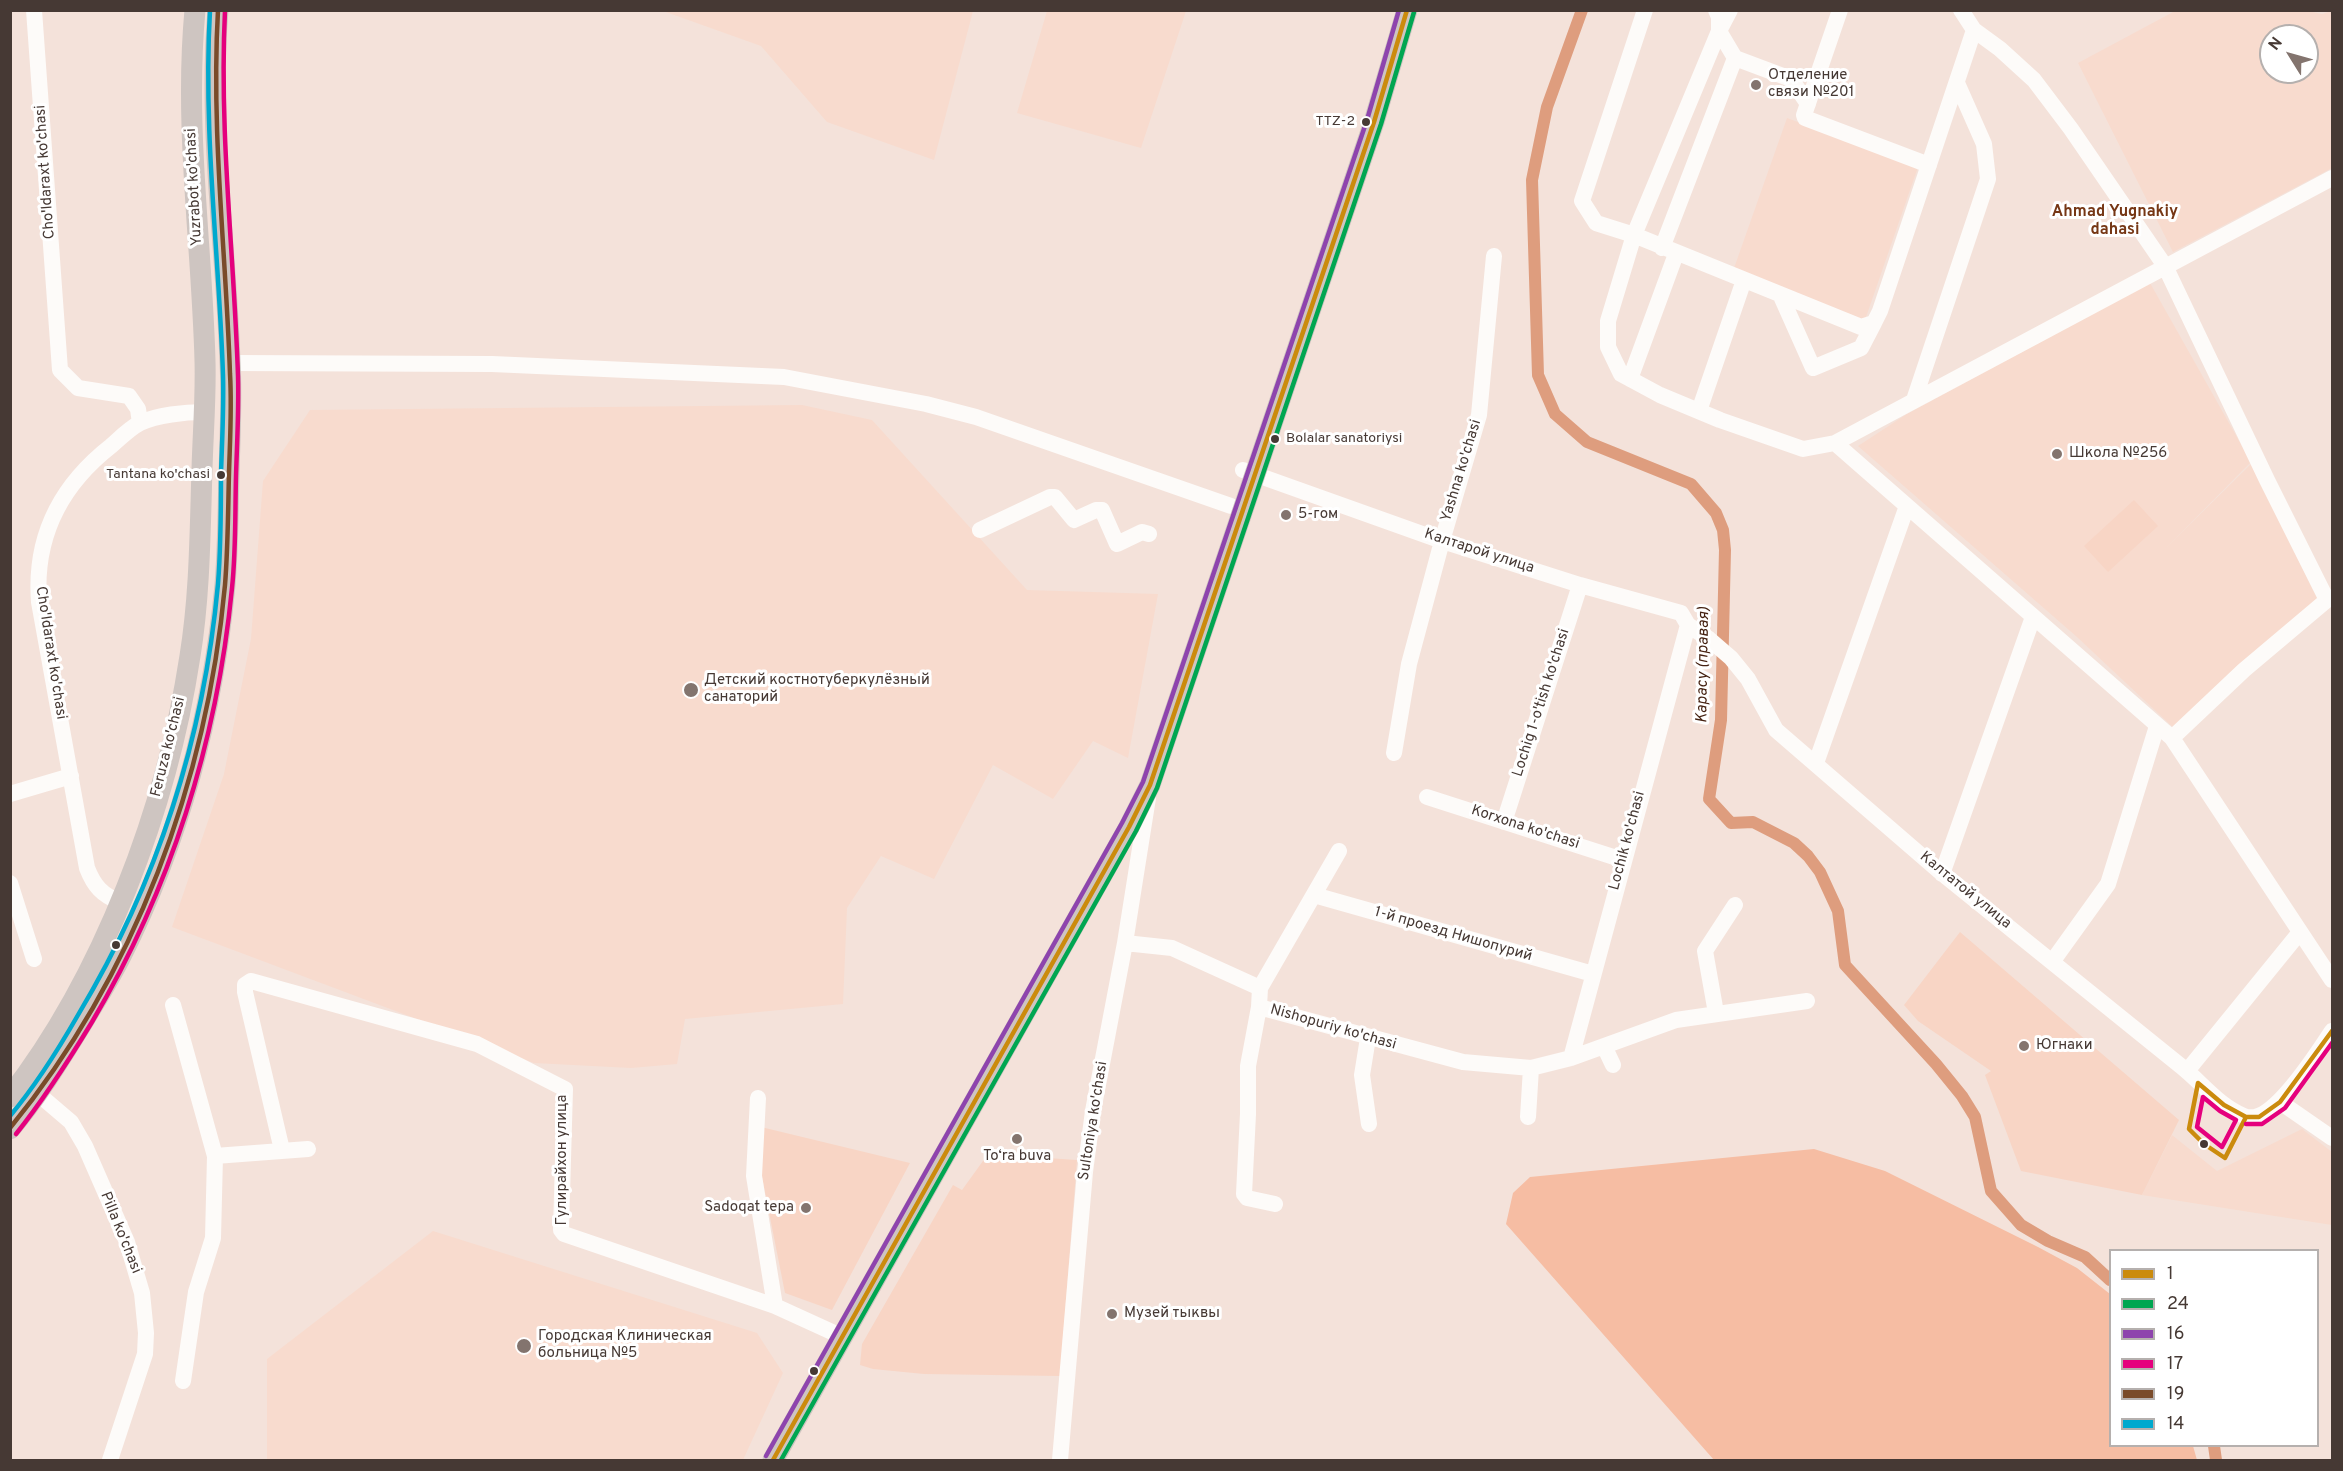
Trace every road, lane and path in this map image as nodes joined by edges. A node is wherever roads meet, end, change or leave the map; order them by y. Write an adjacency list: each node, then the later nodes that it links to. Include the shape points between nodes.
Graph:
1 (34, 10): 31 (street, Cho'ldaraxt ko'chasi, via 60,370 78,388 129,396 135,402)
2 (195, 10): 25 (main road, Yuzrabot ko'chasi, via 192,124)
3 (218, 10): 26 (main road, Yuzrabot ko'chasi, via 214,119)
4 (1394, 10): 33 (main road)
5 (1407, 10): 33 (main road, via 1374,122)
6 (1645, 10): 18 (street, via 1582,201 1596,224)
7 (1716, 10): 12 (street)
8 (1730, 10): 12 (street)
9 (1840, 10): 15 (street)
10 (1961, 10): 11 (street)
11 (1974, 30): 14 (street); 21 (street, via 2034,80)
12 (1719, 31): 13 (street); 18 (street)
13 (1735, 58): 15 (street, via 1791,79); 19 (street)
14 (1957, 83): 16 (street); 28 (street, via 1984,144 1988,179)
15 (1808, 104): 16 (street, via 1804,118)
16 (1929, 165): 24 (street)
17 (2332, 178): 21 (street)
18 (1634, 236): 19 (street); 27 (street, via 1608,321 1608,347 1620,374)
19 (1669, 251): 22 (street); 27 (street)
20 (1494, 256): 38 (street, Yashna ko'chasi, via 1479,415)
21 (2165, 266): 28 (street); 44 (street, via 2327,600)
22 (1744, 280): 23 (street); 29 (street)
23 (1780, 294): 24 (street, via 1861,327); 24 (street, via 1813,368 1861,348)
24 (1874, 323)
25 (205, 363): 26 (main road); 30 (main road, Feruza ko'chasi)
26 (230, 363): 35 (street, via 492,364 784,377 976,417); 77 (main road, Feruza ko'chasi, via 225,584 198,746 160,868 136,925 102,989)
27 (1630, 379): 29 (street)
28 (1914, 400): 32 (street)
29 (1699, 411): 32 (street, via 1803,449)
30 (204, 412): 31 (street, Cho'ldaraxt ko'chasi, via 183,412); 57 (main road, Feruza ko'chasi, via 199,578 189,662 152,813)
31 (140, 423): 47 (street, Cho'ldaraxt ko'chasi, via 75,479 55,512 42,550 39,602)
32 (1835, 443): 34 (street)
33 (1249, 472): 35 (main road); 38 (street, Калтарой улица)
34 (1907, 506): 40 (street); 46 (street)
35 (1236, 508): 48 (main road); 90 (main road, via 1129,800)
36 (980, 530): 37 (street, via 1055,497 1074,520 1102,510 1117,544 1142,532)
37 (1149, 534)
38 (1442, 541): 39 (street, Калтарой улица); 45 (street, Yashna ko'chasi, via 1409,664)
39 (1580, 585): 41 (street, Калтарой улица, via 1681,613); 51 (street, Lochig 1-o'tish ko'chasi)
40 (2033, 617): 43 (street); 54 (street)
41 (1688, 625): 42 (street, Калтарой улица); 53 (street, Lochik ko'chasi)
42 (1709, 639): 46 (street, Калтатой улица, via 1748,679 1776,730)
43 (2157, 726): 44 (street); 62 (street, via 2108,884)
44 (2172, 738): 59 (street)
45 (1394, 753)
46 (1816, 763): 54 (street, Калтатой улица)
47 (71, 776): 49 (street); 57 (street, Cho'ldaraxt ko'chasi, via 90,876 99,891)
48 (1150, 785): 60 (street, Sultoniya ko'chasi); 90 (main road)
49 (10, 794)
50 (1427, 797): 51 (street, Korxona ko'chasi)
51 (1504, 822): 53 (street, Korxona ko'chasi)
52 (1339, 851): 56 (street)
53 (1623, 860): 63 (street, Lochik ko'chasi)
54 (1942, 874): 62 (street, Калтатой улица)
55 (10, 883): 61 (street)
56 (1314, 895): 63 (street, 1-й проезд Нишопурий); 65 (street)
57 (120, 902): 78 (main road, Feruza ko'chasi, via 86,978 43,1052)
58 (1735, 905): 69 (street, via 1705,951)
59 (2300, 932): 64 (street); 76 (street)
60 (1125, 944): 65 (street, Nishopuriy ko'chasi, via 1172,948); 95 (street, Sultoniya ko'chasi, via 1085,1172)
61 (34, 959)
62 (2052, 962): 76 (street, Калтатой улица)
63 (1593, 974): 73 (street, Lochik ko'chasi)
64 (2332, 980)
65 (1260, 988): 68 (street, Nishopuriy ko'chasi)
66 (1807, 1001): 69 (street, Nishopuriy ko'chasi)
67 (173, 1005): 87 (street)
68 (1259, 1007): 71 (street, Nishopuriy ko'chasi); 88 (street, via 1248,1066 1244,1194)
69 (1716, 1013): 72 (street, Nishopuriy ko'chasi, via 1676,1020)
70 (2332, 1031): 80 (street)
71 (1368, 1038): 75 (street, Nishopuriy ko'chasi, via 1463,1062); 82 (street, via 1362,1075)
72 (1604, 1046): 73 (street, Nishopuriy ko'chasi); 74 (street)
73 (1571, 1058): 75 (street, Nishopuriy ko'chasi)
74 (1613, 1065)
75 (1531, 1068): 81 (street)
76 (2187, 1071): 80 (street, Калтатой улица, via 2224,1105 2246,1117 2259,1117)
77 (37, 1094): 83 (main road, Feruza ko'chasi); 92 (street, Pilla ko'chasi, via 71,1122 84,1146 127,1242 142,1293 145,1354)
78 (10, 1097)
79 (758, 1098): 89 (street, via 754,1176)
80 (2280, 1102): 84 (street)
81 (1528, 1117)
82 (1370, 1124)
83 (10, 1129)
84 (2332, 1138)
85 (308, 1149): 86 (street)
86 (282, 1150): 87 (street); 89 (street, Гулирайхон улица, via 245,992 245,985 251,981 477,1044 565,1089 561,1230 564,1234)
87 (215, 1156): 91 (street, via 213,1238 196,1292)
88 (1275, 1204)
89 (776, 1306): 90 (street)
90 (837, 1334): 93 (main road); 94 (main road)
91 (183, 1381)
92 (110, 1461)
93 (760, 1461)
94 (773, 1461)
95 (1060, 1461)

